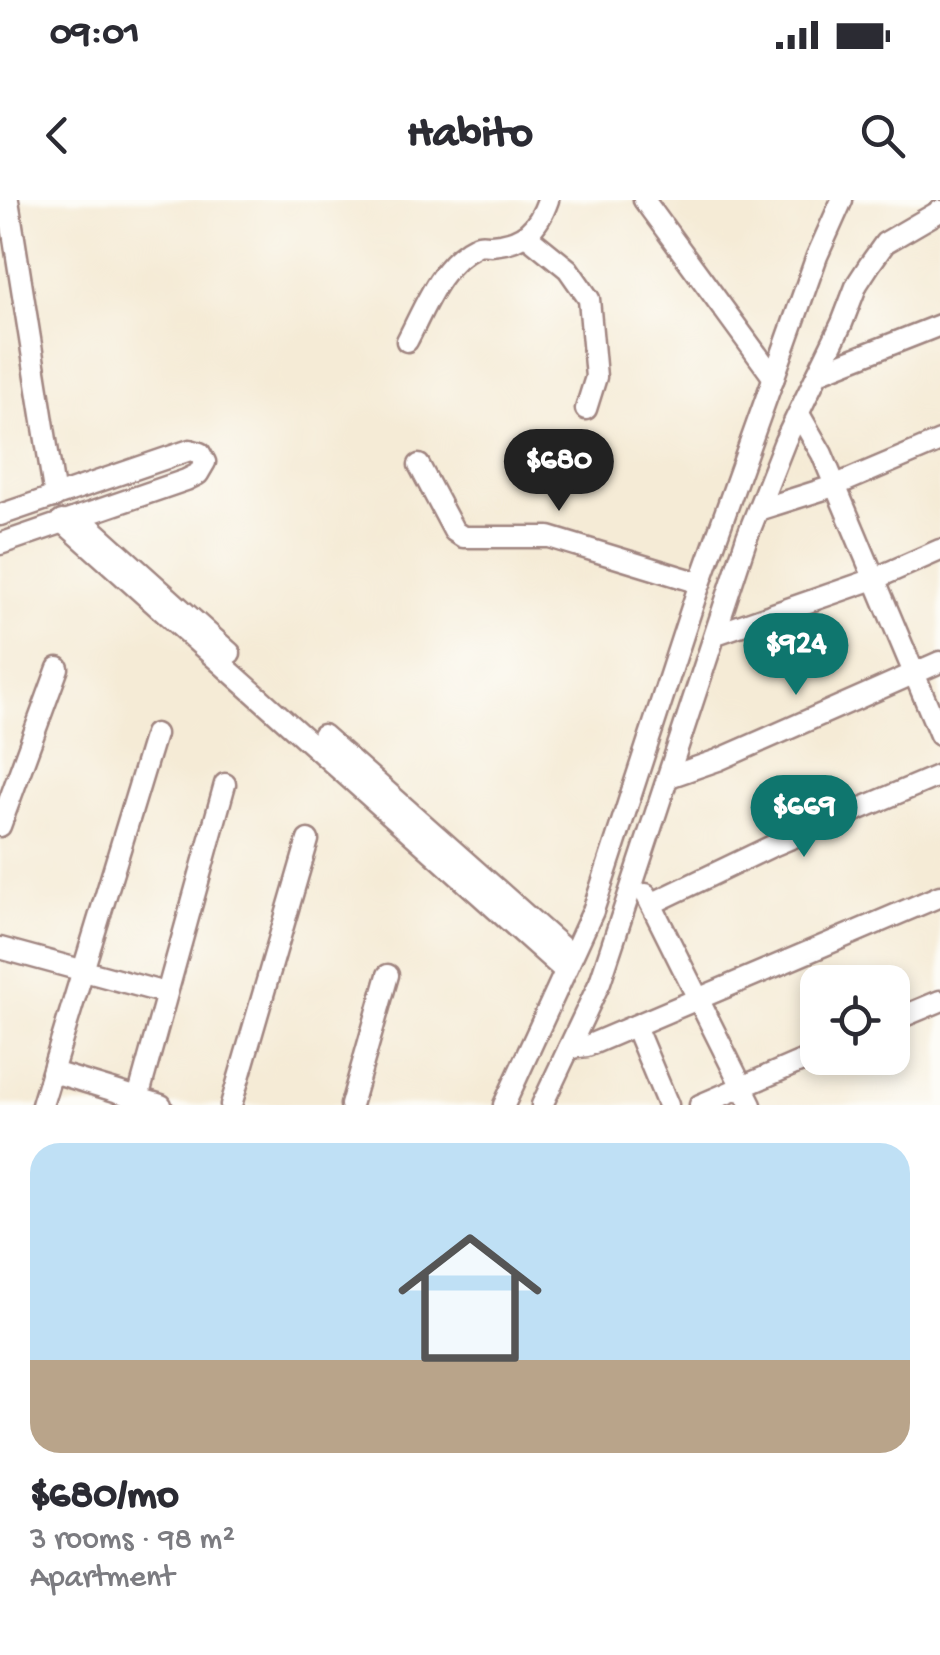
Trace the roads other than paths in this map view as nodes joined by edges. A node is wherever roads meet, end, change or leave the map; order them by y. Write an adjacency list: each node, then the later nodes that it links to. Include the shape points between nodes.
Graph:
1 (8, 200): 16 (street)
2 (548, 200): 6 (street)
3 (644, 200): 10 (street)
4 (842, 200): 10 (street)
5 (940, 211): 9 (street, via 884,243 857,284)
6 (526, 236): 8 (street, via 478,244 451,266); 11 (street, via 568,269 589,299 596,378)
7 (940, 324): 9 (street)
8 (407, 342)
9 (818, 373): 12 (street)
10 (774, 378): 23 (street)
11 (586, 409)
12 (799, 414): 15 (street); 17 (street)
13 (940, 441): 15 (street)
14 (419, 465): 23 (street, via 463,537 549,538)
15 (834, 486): 17 (street); 22 (street)
16 (60, 496): 18 (street); 19 (street); 19 (street, via 190,450 205,462 186,480)
17 (758, 510): 24 (street)
18 (0, 515)
19 (71, 519): 20 (street); 39 (street)
20 (0, 544)
21 (940, 550): 22 (street)
22 (874, 579): 24 (street); 27 (street)
23 (700, 583): 39 (street, via 593,910)
24 (716, 634): 31 (street)
25 (940, 662): 27 (street)
26 (58, 668): 33 (street)
27 (914, 673): 29 (street); 31 (street)
28 (155, 734): 40 (street)
29 (940, 735)
30 (940, 775): 37 (street)
31 (669, 776): 35 (street)
32 (226, 784): 42 (street)
33 (0, 826)
34 (308, 840): 54 (street)
35 (636, 874): 37 (street); 47 (street, via 600,982)
36 (940, 896): 43 (street)
37 (651, 904): 43 (street)
38 (0, 948): 40 (street)
39 (569, 964): 56 (street)
40 (82, 972): 42 (street); 49 (street)
41 (388, 975): 55 (street)
42 (165, 993): 51 (street)
43 (697, 1000): 46 (street); 50 (street)
44 (940, 1001): 45 (street)
45 (910, 1014)
46 (635, 1026): 47 (street); 58 (street)
47 (569, 1048): 57 (street)
48 (800, 1064): 50 (street)
49 (53, 1072): 51 (street); 52 (street)
50 (746, 1096): 59 (street)
51 (138, 1098): 53 (street)
52 (42, 1105)
53 (160, 1105)
54 (231, 1105)
55 (351, 1105)
56 (504, 1105)
57 (542, 1105)
58 (668, 1105)
59 (700, 1105)

